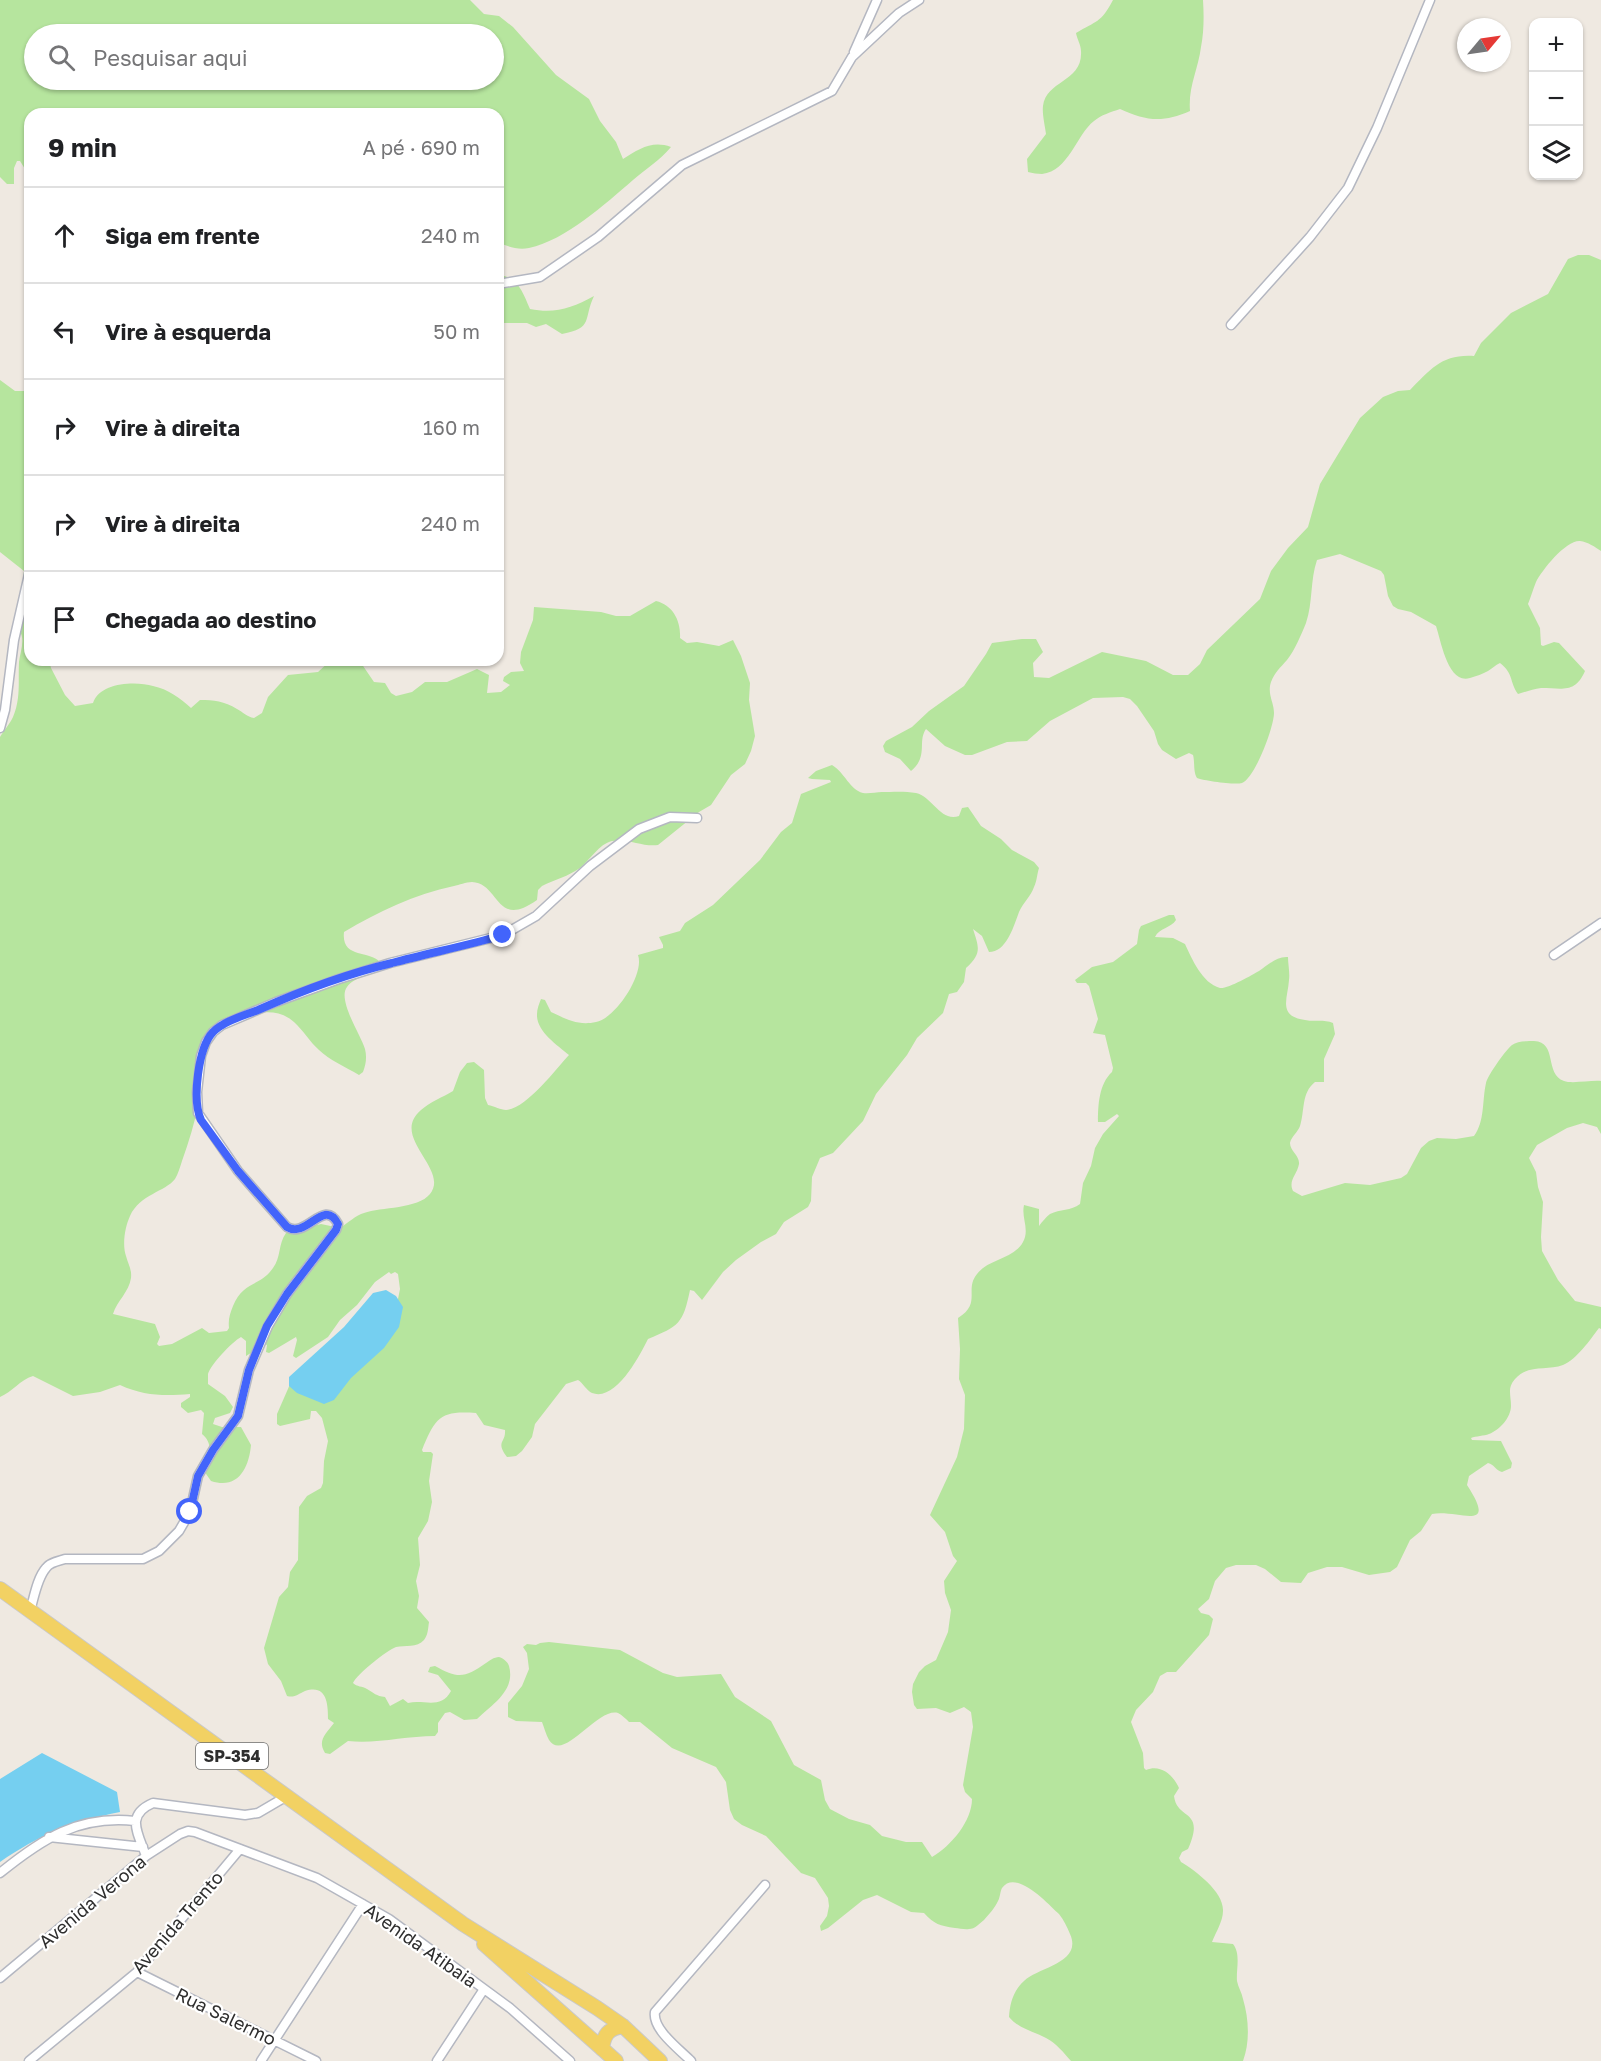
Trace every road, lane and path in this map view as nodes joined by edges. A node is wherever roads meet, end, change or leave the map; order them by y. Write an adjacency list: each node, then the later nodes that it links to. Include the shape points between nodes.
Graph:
1 (877, 0): 4 (street)
2 (919, 0): 4 (street, via 899,13)
3 (1430, 0): 6 (street, via 1348,188)
4 (852, 57): 5 (street, via 832,91 682,165 598,237 540,276)
5 (504, 283)
6 (1232, 325)
7 (24, 596): 8 (street)
8 (0, 728)
9 (697, 818): 13 (street, via 670,817 639,829 590,866 536,916 503,935 339,979 222,1024 213,1032 201,1056 197,1106 201,1120 238,1171 287,1227 300,1230 323,1215 329,1215 338,1224 267,1326 249,1370 238,1416 198,1476 190,1512 179,1531 159,1551 143,1559 65,1559 52,1563 46,1568)
10 (1601, 922): 11 (street)
11 (1554, 955)
12 (0, 1589): 13 (main road, SP-354)
13 (30, 1611): 14 (main road, SP-354)
14 (287, 1796): 15 (street, via 258,1813 245,1815 153,1803 143,1807); 23 (main road, SP-354)
15 (135, 1821): 17 (street, via 104,1819); 19 (street)
16 (188, 1831): 18 (street, Avenida Atibaia); 19 (street, Avenida Verona)
17 (49, 1837): 19 (street); 20 (street)
18 (240, 1849): 22 (street, Avenida Atibaia, via 294,1868); 24 (street, Avenida Trento)
19 (144, 1851): 25 (street, Avenida Verona)
20 (0, 1873)
21 (765, 1885): 37 (street, via 655,2012 657,2027)
22 (363, 1904): 26 (street, Avenida Atibaia); 28 (street)
23 (463, 1924): 27 (main road, SP-354); 29 (main road, SP-354)
24 (136, 1972): 28 (street, Rua Salermo); 30 (street, Avenida Trento)
25 (0, 1978)
26 (484, 1989): 33 (street); 34 (street, Avenida Atibaia)
27 (623, 2026): 29 (main road, via 607,2032); 36 (main road, SP-354)
28 (274, 2040): 31 (street); 32 (street, Rua Salermo)
29 (602, 2049): 35 (main road, SP-354)
30 (29, 2061)
31 (261, 2061)
32 (316, 2061)
33 (438, 2061)
34 (570, 2061)
35 (616, 2061)
36 (660, 2061)
37 (691, 2061)

